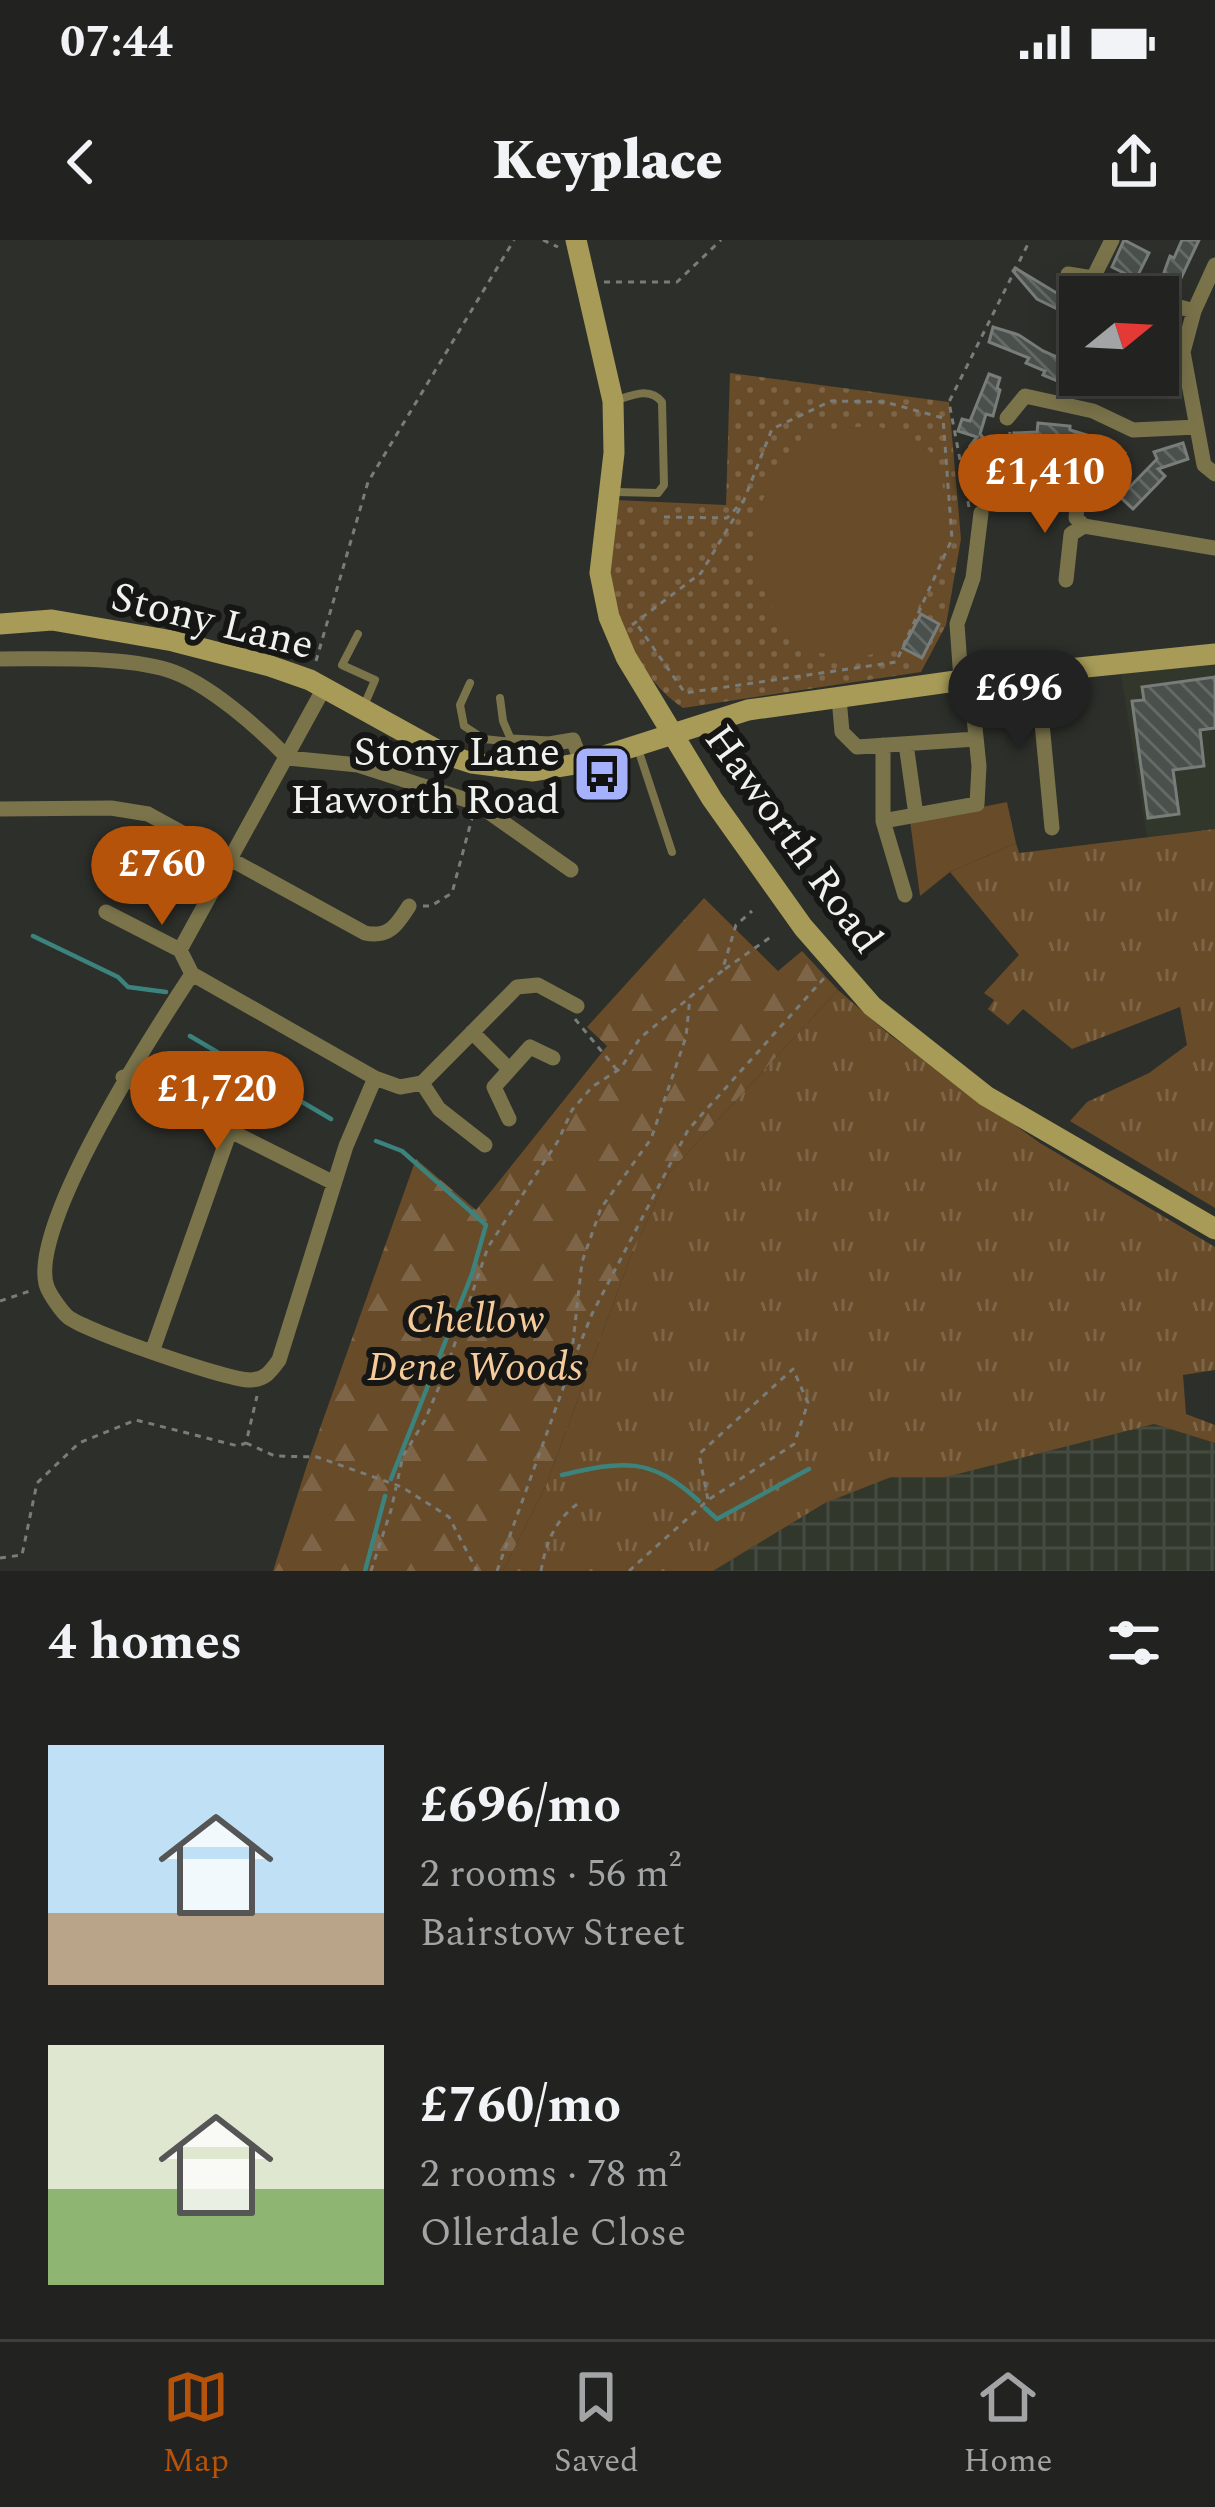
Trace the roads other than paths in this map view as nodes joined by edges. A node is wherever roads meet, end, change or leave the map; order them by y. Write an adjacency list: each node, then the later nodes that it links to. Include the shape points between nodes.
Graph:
1 (576, 240): 9 (main road, Haworth Road)
2 (1112, 240): 6 (street)
3 (1215, 265): 8 (street)
4 (1068, 274): 5 (street)
5 (1080, 276)
6 (1094, 276)
7 (1179, 307): 8 (street)
8 (1194, 311): 11 (street, via 1183,352)
9 (613, 401): 14 (main road, Haworth Road); 14 (lane, via 644,392 662,402 664,485 658,493)
10 (1007, 418): 11 (street, via 1022,388 1133,430)
11 (1197, 427): 12 (street, via 1204,465)
12 (1215, 474)
13 (1079, 485): 16 (street, via 1076,518)
14 (608, 492): 30 (main road, Haworth Road, via 600,573 616,635)
15 (975, 512): 24 (street, via 973,578 957,624)
16 (1084, 526): 17 (street); 18 (street, via 1071,534)
17 (1215, 548)
18 (1066, 580)
19 (0, 624): 26 (main road, Stony Lane, via 52,620 173,641)
20 (358, 634): 29 (lane, via 342,665 375,680)
21 (1215, 654): 23 (main road, Stony Lane)
22 (0, 658): 36 (street, via 170,670 250,718)
23 (1037, 671): 24 (main road, Stony Lane); 41 (street)
24 (966, 680): 28 (main road, Stony Lane); 31 (street)
25 (470, 683): 32 (lane, via 460,705 464,726 484,739)
26 (317, 684): 29 (main road, Stony Lane); 36 (street)
27 (500, 698): 32 (lane)
28 (838, 698): 30 (main road, Stony Lane, via 748,710); 35 (street, via 842,732 857,747)
29 (362, 710): 37 (main road, Stony Lane, via 472,763 532,771)
30 (670, 732): 34 (main road, Stony Lane); 61 (main road, Haworth Road, via 798,920 872,1006 986,1096)
31 (976, 739): 33 (street); 39 (street, via 977,804)
32 (512, 742): 37 (street, via 573,740)
33 (906, 743): 35 (street); 39 (street)
34 (636, 745): 37 (main road, Stony Lane); 42 (lane)
35 (883, 745): 40 (street)
36 (288, 758): 43 (street); 44 (street, via 358,765 476,803)
37 (582, 764)
38 (0, 809): 43 (street, via 148,814)
39 (916, 815): 40 (street)
40 (883, 821): 45 (street)
41 (1052, 828)
42 (672, 852)
43 (232, 857): 47 (street, via 365,933 384,934); 48 (street)
44 (571, 871)
45 (905, 895)
46 (106, 912): 48 (street)
47 (408, 918)
48 (179, 950): 49 (street)
49 (192, 974): 54 (street); 55 (street)
50 (577, 1006): 51 (street, via 538,985 517,987)
51 (472, 1032): 53 (street); 56 (street)
52 (553, 1058): 53 (street, via 530,1048)
53 (508, 1068): 57 (street, via 494,1087)
54 (124, 1077): 58 (street); 62 (street, via 50,1241 46,1285 69,1317)
55 (375, 1078): 56 (street); 60 (street)
56 (422, 1084): 59 (street)
57 (509, 1119)
58 (230, 1131): 60 (street); 62 (street)
59 (484, 1145)
60 (334, 1183): 62 (street, via 268,1375 249,1381)
61 (1215, 1229)
62 (152, 1352)

